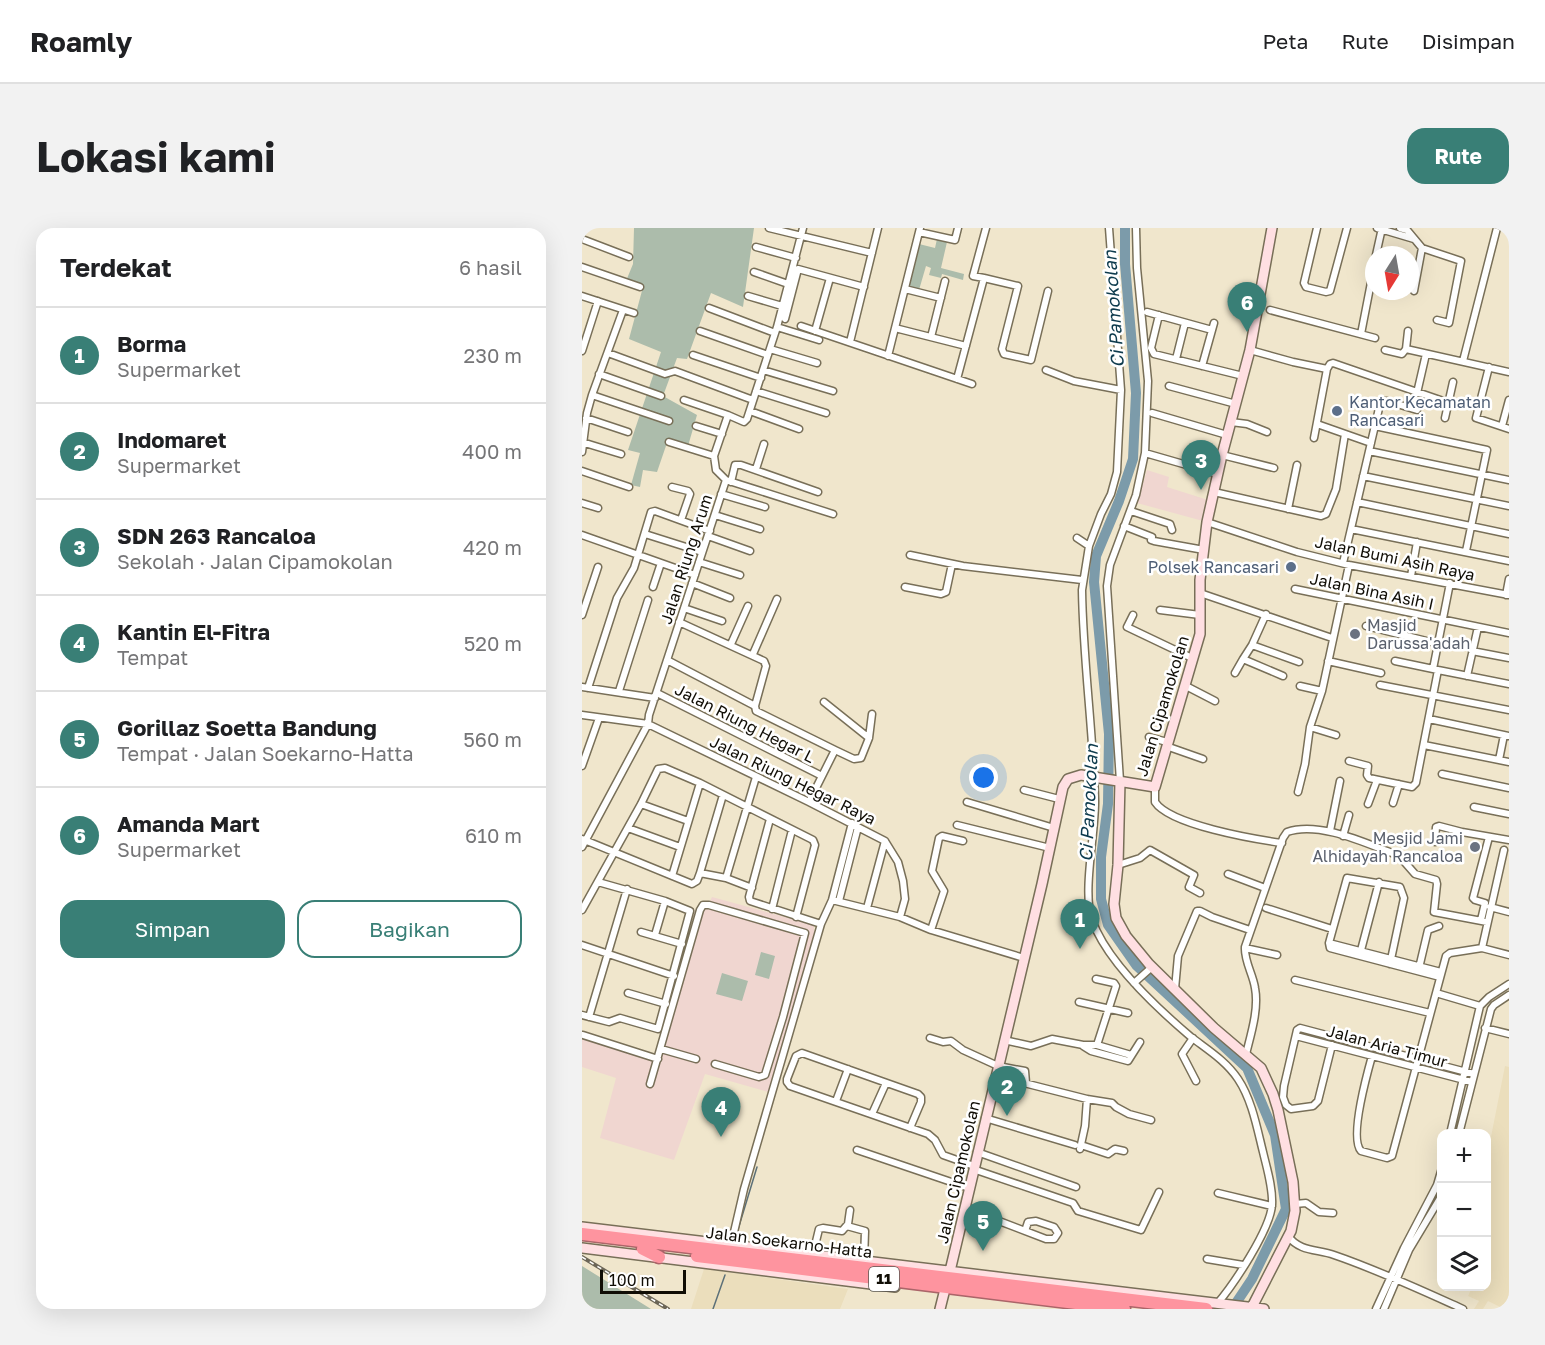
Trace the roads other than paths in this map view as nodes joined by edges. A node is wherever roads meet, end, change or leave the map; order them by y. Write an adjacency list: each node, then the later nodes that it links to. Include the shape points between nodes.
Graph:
1 (770, 228): 14 (street)
2 (878, 228): 22 (street)
3 (958, 228): 15 (street, via 956,240)
4 (986, 228): 29 (street, via 973,276)
5 (1109, 228): 88 (street)
6 (1136, 228): 125 (street, via 1148,381)
7 (1272, 228): 64 (street, Jalan Cipamokolan)
8 (1317, 228): 9 (street, via 1304,283 1326,292 1330,291)
9 (1347, 228)
10 (1380, 228): 17 (street); 20 (street)
11 (1400, 228): 17 (street)
12 (1497, 228): 73 (street)
13 (919, 229): 15 (street); 34 (street)
14 (803, 233): 22 (street); 24 (street)
15 (936, 236): 18 (street)
16 (582, 239): 23 (street)
17 (1414, 239): 21 (street)
18 (934, 244)
19 (756, 246): 24 (street)
20 (1377, 246)
21 (1422, 248): 25 (street); 49 (street, via 1461,261 1449,322)
22 (872, 253): 33 (street)
23 (629, 256)
24 (795, 258): 31 (street)
25 (1419, 264)
26 (582, 267): 32 (street)
27 (754, 272): 31 (street)
28 (830, 278): 33 (street); 48 (street, via 798,269); 55 (street)
29 (984, 278): 35 (street, via 1018,286 1002,349 1004,354 1031,360); 62 (street)
30 (945, 281): 38 (street)
31 (789, 284): 41 (street)
32 (640, 287)
33 (864, 287): 61 (street)
34 (905, 289): 38 (street); 52 (street)
35 (1048, 291)
36 (582, 296): 40 (street)
37 (748, 296): 41 (street)
38 (941, 298): 58 (street)
39 (1367, 300): 57 (street)
40 (598, 301): 43 (street); 66 (street)
41 (783, 306): 53 (street)
42 (709, 308): 53 (street)
43 (623, 310): 46 (street); 68 (street)
44 (1269, 310): 57 (street)
45 (1147, 312): 47 (street)
46 (634, 313)
47 (1159, 315): 50 (street); 72 (street, via 1151,350)
48 (785, 318)
49 (1437, 320)
50 (1185, 323): 72 (street); 75 (street, via 1213,326)
51 (801, 326): 55 (street)
52 (895, 328): 58 (street); 71 (street)
53 (776, 330): 60 (street); 67 (street)
54 (700, 331): 67 (street)
55 (815, 331): 61 (street)
56 (1408, 331): 63 (street)
57 (1360, 334): 59 (street)
58 (931, 337): 62 (street)
59 (1375, 338)
60 (819, 340)
61 (849, 342): 71 (street)
62 (966, 346): 84 (street)
63 (1406, 349): 65 (street, via 1402,354); 69 (street)
64 (1250, 350): 77 (street); 82 (street, Jalan Cipamokolan)
65 (1384, 350)
66 (582, 351)
67 (769, 352): 74 (street); 78 (street)
68 (608, 353): 81 (street); 95 (street, via 665,374 675,371)
69 (1426, 354): 73 (street); 91 (street)
70 (693, 355): 83 (street)
71 (888, 356): 84 (street)
72 (1176, 359): 75 (street)
73 (1463, 361): 76 (street)
74 (817, 363)
75 (1202, 366): 82 (street)
76 (1489, 367): 80 (street); 111 (street, via 1476,418)
77 (1327, 369): 91 (street, via 1330,364 1340,364); 108 (street)
78 (763, 370): 83 (street); 89 (street)
79 (1046, 370): 88 (street, via 1074,381)
80 (1509, 372)
81 (599, 374): 92 (street); 93 (street)
82 (1243, 376): 98 (street, Jalan Cipamokolan)
83 (760, 378): 90 (street)
84 (957, 379): 86 (street)
85 (1453, 382): 97 (street)
86 (972, 384)
87 (1169, 386): 98 (street)
88 (1121, 390): 166 (street, via 1115,483)
89 (833, 391)
90 (756, 392): 95 (street); 101 (street)
91 (1417, 393): 97 (street)
92 (592, 395): 104 (street); 106 (street)
93 (661, 396)
94 (684, 400): 103 (street)
95 (753, 400): 99 (street)
96 (1509, 400): 111 (street)
97 (1449, 403): 105 (street)
98 (1236, 404): 107 (street, Jalan Cipamokolan)
99 (750, 411): 103 (street, via 744,422); 112 (street)
100 (1417, 411): 110 (street, via 1383,401)
101 (826, 413)
102 (1152, 413): 117 (street)
103 (728, 415): 115 (street)
104 (586, 418): 113 (street); 119 (street)
105 (1445, 418)
106 (669, 421)
107 (1231, 422): 114 (street); 117 (street, Jalan Cipamokolan)
108 (1317, 424): 116 (street); 118 (street)
109 (696, 426): 115 (street)
110 (1375, 426): 121 (street); 134 (street, via 1487,450)
111 (1505, 428)
112 (799, 429)
113 (628, 432)
114 (1267, 432)
115 (722, 434): 128 (street)
116 (1345, 434): 121 (street); 149 (street, via 1336,489 1326,514)
117 (1227, 435): 127 (street, Jalan Cipamokolan)
118 (1314, 438)
119 (583, 442): 123 (street); 126 (street)
120 (669, 442): 128 (street)
121 (1371, 443): 124 (street)
122 (765, 444): 131 (street)
123 (582, 452)
124 (1369, 452): 134 (street); 135 (street)
125 (1145, 453): 133 (street); 150 (street)
126 (621, 454)
127 (1222, 455): 130 (street); 133 (street, Jalan Cipamokolan)
128 (714, 456): 137 (street, Jalan Riung Arum, via 716,470)
129 (1297, 465): 149 (street)
130 (1274, 468)
131 (756, 469): 137 (street, via 737,464); 140 (street)
132 (582, 471): 139 (street)
133 (1218, 474): 141 (street, Jalan Cipamokolan)
134 (1482, 474): 136 (street); 143 (street)
135 (1363, 476): 143 (street); 144 (street)
136 (1509, 480)
137 (728, 481): 142 (street, Jalan Riung Arum); 151 (street)
138 (672, 487): 153 (street, via 690,494)
139 (629, 488)
140 (818, 492)
141 (1214, 492): 149 (street); 154 (street, Jalan Cipamokolan)
142 (721, 494): 147 (street); 152 (street, Jalan Riung Arum)
143 (1477, 499): 146 (street); 156 (street)
144 (1357, 502): 156 (street); 158 (street)
145 (582, 503): 148 (street)
146 (1509, 506)
147 (765, 507)
148 (598, 508)
149 (1288, 509)
150 (1131, 511): 155 (street); 159 (street, via 1170,524)
151 (833, 514)
152 (715, 515): 157 (street); 160 (street, Jalan Riung Arum)
153 (681, 520): 160 (street); 161 (street, via 652,511)
154 (1207, 522): 167 (street, Jalan Cipamokolan); 177 (street, Jalan Bumi Asih Raya)
155 (1124, 526): 167 (street, via 1154,541); 262 (street, via 1107,586)
156 (1471, 526): 162 (street); 169 (street)
157 (760, 529)
158 (1351, 529): 165 (street); 177 (street)
159 (1172, 531)
160 (709, 533): 168 (street); 170 (street, Jalan Riung Arum)
161 (645, 534): 170 (street); 172 (street)
162 (1509, 534)
163 (582, 535): 172 (street)
164 (1077, 538): 166 (street)
165 (1417, 542): 169 (street); 181 (street)
166 (1089, 546): 183 (street)
167 (1204, 550): 189 (street, Jalan Cipamokolan)
168 (750, 551)
169 (1466, 551): 173 (street)
170 (702, 552): 174 (street, Jalan Riung Arum)
171 (910, 555): 176 (street)
172 (637, 556): 175 (street); 229 (street, via 617,598)
173 (1509, 561)
174 (699, 562): 179 (street, Jalan Riung Arum); 180 (street)
175 (661, 563): 179 (street); 186 (street)
176 (952, 564): 183 (street); 187 (street, via 948,590 944,593)
177 (1346, 564): 181 (street, Jalan Bumi Asih Raya); 192 (street)
178 (598, 567): 199 (street)
179 (695, 575): 184 (street, Jalan Riung Arum)
180 (740, 575)
181 (1411, 576): 185 (street, Jalan Bumi Asih Raya)
182 (1509, 579): 190 (street)
183 (1082, 580): 260 (street)
184 (692, 583): 191 (street); 196 (street, Jalan Riung Arum)
185 (1450, 583): 190 (street, Jalan Bumi Asih Raya); 202 (street)
186 (653, 587)
187 (905, 587)
188 (1295, 589): 192 (street, Jalan Bina Asih I)
189 (1200, 593): 198 (street); 201 (street, Jalan Cipamokolan)
190 (1507, 595)
191 (730, 598)
192 (1341, 598): 202 (street, Jalan Bina Asih I); 208 (street)
193 (777, 599): 213 (street)
194 (648, 600): 231 (street)
195 (748, 606): 209 (street)
196 (684, 608): 203 (street); 204 (street, Jalan Riung Arum)
197 (1160, 610): 201 (street)
198 (1266, 614): 208 (street); 211 (street)
199 (582, 615)
200 (1133, 615): 214 (street, via 1127,627)
201 (1200, 615): 214 (street, Jalan Cipamokolan, via 1200,634)
202 (1443, 619): 206 (street, Jalan Bina Asih I); 210 (street)
203 (722, 621)
204 (680, 622): 209 (street); 217 (street, Jalan Riung Arum)
205 (1366, 626): 210 (street)
206 (1478, 627): 207 (street, Jalan Bina Asih I); 212 (street)
207 (1509, 633)
208 (1332, 638): 220 (street)
209 (731, 644): 213 (street)
210 (1439, 644): 221 (street)
211 (1252, 645): 215 (street); 219 (street)
212 (1472, 651): 216 (street); 225 (street)
213 (753, 654): 237 (street, via 766,666)
214 (1192, 658): 227 (street, Jalan Cipamokolan)
215 (1243, 658): 222 (street); 224 (street)
216 (1509, 658)
217 (667, 660): 233 (street, Jalan Riung Arum); 237 (street)
218 (1395, 661): 221 (street)
219 (1299, 662)
220 (1328, 662): 223 (street); 232 (street)
221 (1435, 669): 225 (street); 234 (street)
222 (1235, 673)
223 (1381, 673)
224 (1282, 676)
225 (1467, 676): 226 (street)
226 (1509, 684)
227 (1184, 685): 235 (street); 249 (street, Jalan Cipamokolan)
228 (1380, 685): 234 (street)
229 (586, 686): 231 (street, Jalan Riung Hegar L)
230 (1300, 686): 232 (street)
231 (619, 691): 233 (street, Jalan Riung Hegar L)
232 (1322, 691): 244 (street)
233 (656, 695): 243 (street, Jalan Riung Arum); 258 (street, Jalan Riung Hegar L)
234 (1433, 696): 238 (street); 242 (street)
235 (1215, 701)
236 (824, 702): 248 (street)
237 (755, 706): 251 (street, via 760,714)
238 (1509, 710)
239 (872, 714): 248 (street)
240 (582, 715): 241 (street, Jalan Riung Hegar Raya)
241 (599, 718): 243 (street, Jalan Riung Hegar Raya); 256 (street)
242 (1429, 720): 246 (street); 250 (street)
243 (648, 724): 259 (street, Jalan Riung Hegar Raya); 294 (street, Jalan Riung Arum)
244 (1310, 727): 245 (street); 269 (street)
245 (1336, 735)
246 (1507, 735): 253 (street)
247 (1149, 737): 249 (street)
248 (868, 738): 251 (street, via 859,760)
249 (1166, 744): 252 (street); 266 (street, Jalan Cipamokolan)
250 (1424, 745): 253 (street); 265 (street, via 1415,785)
251 (835, 750): 258 (street)
252 (1203, 759)
253 (1499, 760): 255 (street)
254 (1349, 761): 261 (street, via 1367,765 1368,777)
255 (1509, 762)
256 (582, 764)
257 (1442, 774): 267 (street)
258 (822, 776): 272 (street)
259 (756, 777): 272 (street, Jalan Riung Hegar Raya); 277 (street)
260 (1096, 777): 262 (street, Jalan Cipamokolan); 271 (street, Jalan Cipamokolan, via 1068,779); 351 (street, via 1089,909 1102,939)
261 (1377, 780): 265 (street); 276 (street)
262 (1117, 781): 266 (street, Jalan Cipamokolan); 304 (street)
263 (1340, 781): 288 (street)
264 (700, 783): 270 (street); 275 (street, via 658,769); 282 (street)
265 (1399, 784): 274 (street)
266 (1155, 787): 296 (street, via 1155,802 1173,816)
267 (1509, 788)
268 (1024, 790): 271 (street)
269 (1298, 792)
270 (723, 795): 277 (street); 306 (street)
271 (1059, 799): 286 (street, Jalan Cipamokolan)
272 (809, 802): 283 (street, Jalan Riung Hegar Raya)
273 (967, 802): 286 (street)
274 (1393, 803)
275 (641, 804): 282 (street); 285 (street)
276 (1368, 804)
277 (747, 806): 281 (street); 309 (street)
278 (1474, 807): 279 (street)
279 (1509, 814)
280 (1349, 815): 289 (street)
281 (770, 819): 287 (street); 312 (street)
282 (688, 821): 298 (street)
283 (855, 825): 292 (street, Jalan Riung Hegar Raya); 317 (street)
284 (957, 825): 299 (street)
285 (628, 828): 298 (street); 302 (street)
286 (1054, 828): 299 (street, Jalan Cipamokolan)
287 (792, 830): 321 (street); 324 (street, via 811,838 814,845)
288 (1330, 831): 289 (street); 296 (street, via 1290,830)
289 (1343, 836): 326 (street, via 1392,853 1415,874 1436,880 1434,912)
290 (1489, 837): 291 (street); 295 (street, via 1439,826); 326 (street, via 1473,897 1485,903)
291 (1509, 840)
292 (885, 841): 318 (street); 325 (street, Jalan Riung Hegar Raya, via 898,862 903,881 905,899)
293 (963, 841): 330 (street, via 939,838 932,871 944,892)
294 (583, 842): 302 (street)
295 (1435, 842)
296 (1282, 843): 313 (street)
297 (1156, 845): 300 (street)
298 (680, 848): 308 (street)
299 (1050, 848): 343 (street, Jalan Cipamokolan)
300 (1150, 850): 304 (street); 315 (street, via 1194,875 1189,887)
301 (1504, 850): 303 (street)
302 (614, 853): 308 (street); 310 (street)
303 (1501, 863): 305 (street); 320 (street)
304 (1118, 865): 345 (street, via 1116,918)
305 (1509, 865)
306 (700, 873): 308 (street, via 694,884); 309 (street)
307 (1228, 874): 313 (street)
308 (672, 876)
309 (726, 879): 312 (street)
310 (598, 882): 314 (street); 322 (street)
311 (1379, 882): 329 (street, via 1347,878); 339 (street); 344 (street, via 1404,893)
312 (752, 888): 321 (street, via 750,901)
313 (1265, 888): 331 (street)
314 (627, 890): 316 (street); 340 (street)
315 (1200, 893)
316 (665, 901): 334 (street); 335 (street, via 690,911)
317 (835, 901): 318 (street); 328 (street)
318 (867, 908): 325 (street)
319 (1266, 908): 329 (street)
320 (1490, 908): 323 (street); 326 (street)
321 (772, 909): 324 (street)
322 (582, 910)
323 (1509, 912)
324 (796, 917): 328 (street)
325 (900, 917): 330 (street)
326 (1484, 921): 338 (street)
327 (1439, 926): 346 (street, via 1428,930)
328 (820, 928): 333 (street); 425 (street)
329 (1332, 928): 339 (street, via 1329,943)
330 (931, 930): 343 (street)
331 (1250, 930): 337 (street); 353 (street, via 1197,911 1178,956)
332 (641, 932): 334 (street)
333 (805, 933): 377 (street, via 703,905); 385 (street, via 765,1075 759,1077)
334 (655, 935): 335 (street)
335 (682, 944): 348 (street)
336 (582, 945): 340 (street)
337 (1245, 948): 341 (street); 379 (street, via 1256,993)
338 (1482, 948): 342 (street); 347 (street, via 1448,954)
339 (1360, 953): 344 (street)
340 (608, 954): 348 (street); 364 (street)
341 (1276, 955)
342 (1509, 955)
343 (1024, 958): 371 (street, Jalan Cipamokolan)
344 (1391, 961): 346 (street)
345 (1150, 968): 351 (street); 353 (street)
346 (1419, 968): 347 (street)
347 (1441, 974): 355 (street)
348 (674, 976): 358 (street)
349 (1096, 979): 360 (street, via 1116,984)
350 (1295, 980): 362 (street)
351 (1136, 981): 370 (street)
352 (1509, 984): 359 (street)
353 (1175, 990): 379 (street)
354 (628, 993): 358 (street)
355 (1436, 993): 359 (street); 362 (street)
356 (1509, 995): 365 (street, via 1494,1005)
357 (1079, 1002): 360 (street)
358 (666, 1004): 364 (street, via 656,1030 620,1018 609,1022)
359 (1480, 1006): 389 (street)
360 (1110, 1008): 361 (street); 375 (street)
361 (1128, 1013)
362 (1430, 1014): 384 (street)
363 (582, 1015): 364 (street)
364 (590, 1017)
365 (1485, 1028): 366 (street); 390 (street)
366 (1509, 1034)
367 (584, 1035): 382 (street)
368 (1296, 1036): 373 (street, Jalan Aria Timur, via 1300,1028); 376 (street, Jalan Aria Timur); 376 (street, via 1284,1090 1286,1105 1291,1109 1313,1106 1318,1101)
369 (930, 1038): 386 (street, via 951,1041)
370 (1192, 1038): 392 (street, via 1182,1054); 416 (street, via 1225,1064 1244,1090 1263,1150)
371 (1004, 1040): 374 (street, via 1027,1046 1052,1039); 386 (street, Jalan Cipamokolan)
372 (1140, 1042): 380 (street)
373 (1356, 1043): 378 (street); 384 (street, Jalan Aria Timur)
374 (1083, 1045): 375 (street); 380 (street, via 1126,1061 1130,1061)
375 (1097, 1045): 380 (street)
376 (1332, 1045): 378 (street, Jalan Aria Timur)
377 (661, 1049): 382 (street); 383 (street)
378 (1353, 1051): 381 (street, Jalan Aria Timur)
379 (1246, 1054): 415 (street, via 1261,1068 1273,1094)
380 (1131, 1055)
381 (1372, 1056): 387 (street, Jalan Aria Timur); 387 (street, via 1359,1110 1356,1144 1360,1151 1385,1158 1392,1156)
382 (658, 1059): 395 (street)
383 (696, 1059)
384 (1419, 1059): 387 (street); 389 (street, Jalan Aria Timur)
385 (715, 1064)
386 (998, 1066): 396 (street, via 1025,1071 1028,1084); 399 (street, Jalan Cipamokolan)
387 (1416, 1068): 391 (street, Jalan Aria Timur)
388 (848, 1069): 394 (street); 397 (street); 397 (street, via 802,1053 795,1058 787,1079 788,1084)
389 (1465, 1071): 390 (street, Jalan Aria Timur); 391 (street)
390 (1474, 1074): 393 (street)
391 (1463, 1080): 393 (street, Jalan Aria Timur); 402 (street)
392 (1196, 1081)
393 (1472, 1082): 403 (street)
394 (886, 1083): 398 (street); 401 (street, via 921,1097)
395 (650, 1084)
396 (1087, 1099): 400 (street, via 1112,1103 1129,1114); 404 (street)
397 (836, 1101): 398 (street)
398 (872, 1114): 401 (street)
399 (986, 1118): 404 (street); 407 (street, Jalan Cipamokolan)
400 (1151, 1120)
401 (910, 1128): 408 (street, via 932,1137 943,1155)
402 (1451, 1129)
403 (1460, 1129)
404 (1078, 1146): 406 (street, via 1108,1154 1117,1149)
405 (857, 1150): 410 (street)
406 (1124, 1151)
407 (977, 1152): 408 (street, Jalan Cipamokolan); 409 (street)
408 (974, 1167): 410 (street, Jalan Cipamokolan); 412 (street, via 1073,1203 1078,1211 1141,1230)
409 (1076, 1187)
410 (969, 1188): 417 (street, Jalan Cipamokolan)
411 (1437, 1190): 428 (street)
412 (1159, 1192)
413 (1218, 1193): 416 (street)
414 (1437, 1202): 428 (street)
415 (1295, 1204): 419 (street, via 1306,1203 1319,1212); 424 (street)
416 (1272, 1206): 434 (street)
417 (965, 1208): 422 (street); 435 (street, Jalan Cipamokolan)
418 (850, 1210): 420 (street)
419 (1333, 1213)
420 (847, 1226): 429 (street, via 839,1232 819,1229); 433 (street, via 863,1228 867,1233)
421 (582, 1227): 425 (street, Jalan Soekarno-Hatta)
422 (1025, 1231): 422 (street, via 1050,1240 1058,1233 1054,1227 1032,1221)
423 (582, 1234): 433 (highway, Jalan Soekarno-Hatta / 11)
424 (1288, 1236): 436 (street, via 1310,1250); 441 (street)
425 (731, 1245): 429 (street, Jalan Soekarno-Hatta)
426 (584, 1246): 427 (highway, Jalan Soekarno-Hatta / 11); 430 (street)
427 (643, 1249): 430 (highway); 444 (highway, Jalan Soekarno-Hatta / 11)
428 (1406, 1249): 436 (street)
429 (813, 1254): 433 (street, Jalan Soekarno-Hatta)
430 (659, 1257): 438 (street)
431 (1207, 1259): 434 (street)
432 (883, 1263): 433 (highway); 435 (street)
433 (862, 1264): 439 (highway, Jalan Soekarno-Hatta / 11)
434 (1243, 1265): 440 (street, via 1230,1288)
435 (950, 1271): 437 (street)
436 (1393, 1278): 446 (street); 447 (street); 448 (street)
437 (1091, 1289): 439 (highway); 440 (street)
438 (944, 1293): 442 (street); 443 (street)
439 (1113, 1298): 440 (highway, Jalan Soekarno-Hatta / 11)
440 (1211, 1306): 441 (street)
441 (1249, 1307): 445 (street)
442 (940, 1309)
443 (1079, 1309)
444 (1124, 1309)
445 (1264, 1309)
446 (1376, 1309)
447 (1384, 1309)
448 (1463, 1309)

